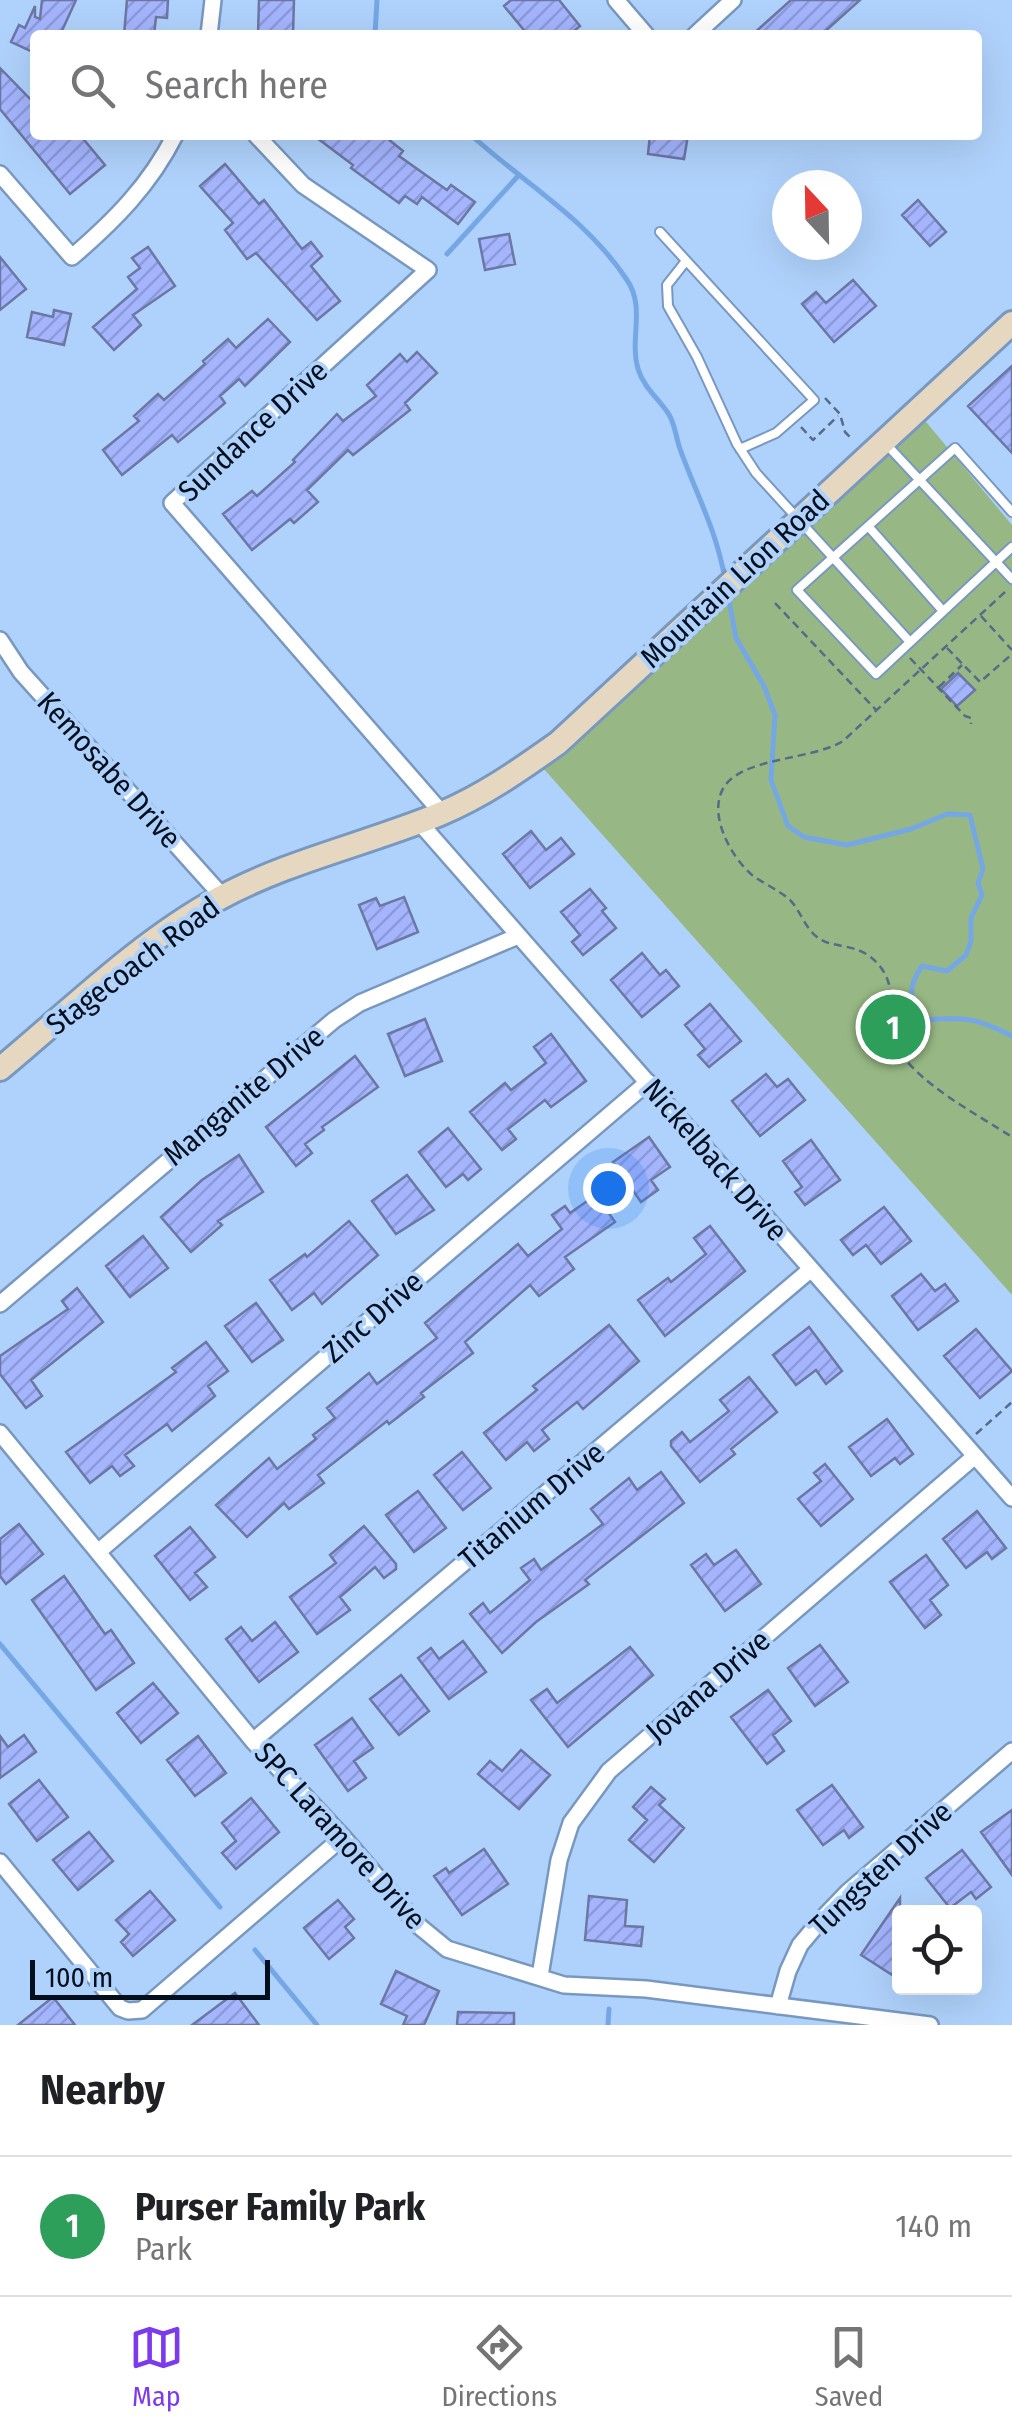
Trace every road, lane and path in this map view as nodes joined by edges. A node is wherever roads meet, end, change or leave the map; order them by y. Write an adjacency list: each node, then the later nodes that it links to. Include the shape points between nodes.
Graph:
1 (212, 0): 4 (street)
2 (616, 0): 5 (street)
3 (733, 0): 6 (street)
4 (209, 30)
5 (642, 30)
6 (700, 30)
7 (173, 140): 9 (street, via 144,187 72,257)
8 (261, 140): 39 (street, Sundance Drive, via 303,184 428,270 172,502)
9 (0, 174)
10 (660, 232): 11 (lane)
11 (686, 261): 13 (lane); 16 (lane, via 667,285 668,306)
12 (1012, 323): 17 (street, Mountain Lion Road)
13 (814, 400): 14 (path, via 821,394); 15 (lane)
14 (840, 414): 15 (path, via 813,440); 17 (path, via 845,432)
15 (794, 418): 16 (lane)
16 (740, 448): 20 (lane)
17 (875, 449): 18 (lane); 20 (street, Mountain Lion Road)
18 (920, 480): 19 (lane, via 954,448); 21 (lane); 24 (lane)
19 (1012, 512)
20 (798, 520): 23 (lane); 39 (street, Mountain Lion Road, via 558,743)
21 (868, 526): 23 (lane); 27 (lane)
22 (1012, 547): 24 (lane)
23 (833, 558): 30 (lane); 32 (lane, via 797,590 876,674)
24 (996, 562): 25 (lane); 27 (lane)
25 (1012, 582): 28 (path)
26 (775, 603): 37 (path)
27 (943, 611): 30 (lane)
28 (980, 615): 31 (path); 33 (path)
29 (0, 640): 41 (street, Kemosabe Drive, via 21,672)
30 (910, 642): 32 (lane)
31 (946, 646): 34 (path); 35 (path)
32 (902, 650): 35 (path)
33 (1012, 652): 34 (path, via 980,682)
34 (963, 664): 36 (path)
35 (921, 670): 36 (path); 37 (path)
36 (938, 688): 38 (path)
37 (877, 711): 45 (path, via 834,747 738,774 723,788 721,829 749,872 790,900 818,938 861,950 878,964 892,986 894,1041 909,1064)
38 (971, 724)
39 (442, 813): 40 (street, Stagecoach Road)
40 (418, 822): 41 (street, Stagecoach Road); 42 (street, Nickelback Drive)
41 (223, 896): 43 (street, Stagecoach Road, via 143,950)
42 (518, 936): 44 (street, Nickelback Drive); 47 (street, Manganite Drive, via 334,1020)
43 (0, 1068)
44 (648, 1082): 46 (street, Nickelback Drive); 52 (street, Zinc Drive)
45 (1012, 1137)
46 (810, 1270): 50 (street, Nickelback Drive); 53 (street, Titanium Drive)
47 (0, 1304)
48 (1012, 1402): 50 (path)
49 (0, 1432): 52 (street, SPC Laramore Drive)
50 (970, 1450): 51 (street, Nickelback Drive); 57 (street, Jovana Drive, via 610,1770 571,1823)
51 (1012, 1498)
52 (98, 1552): 53 (street, SPC Laramore Drive)
53 (253, 1741): 55 (street, SPC Laramore Drive)
54 (1012, 1752): 58 (street, Tungsten Drive, via 821,1920 800,1945)
55 (343, 1837): 56 (street, via 136,2012 120,2008); 57 (street, SPC Laramore Drive, via 447,1949)
56 (0, 1862)
57 (540, 1976): 58 (street, SPC Laramore Drive)
58 (778, 2006): 59 (street, SPC Laramore Drive)
59 (930, 2025)

